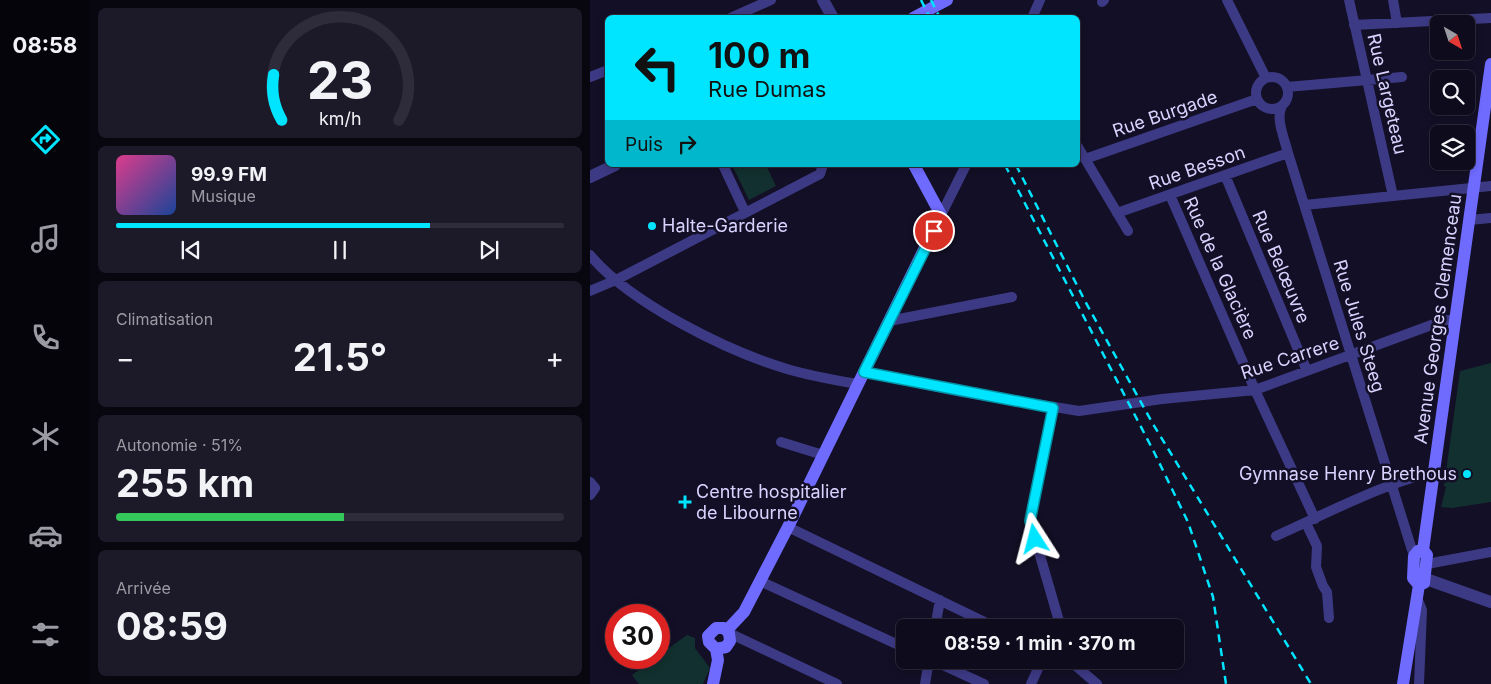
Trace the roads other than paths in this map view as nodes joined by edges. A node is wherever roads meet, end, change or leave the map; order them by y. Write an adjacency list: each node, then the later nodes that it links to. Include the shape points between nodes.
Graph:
1 (771, 0): 8 (street)
2 (823, 0): 10 (street)
3 (1040, 0): 12 (street)
4 (1227, 0): 20 (street)
5 (1349, 0): 15 (street, Rue Largeteau)
6 (1393, 0): 14 (street)
7 (946, 1): 11 (main road)
8 (746, 5): 9 (street)
9 (734, 15)
10 (831, 15)
11 (919, 15)
12 (1033, 15)
13 (1491, 18): 14 (street)
14 (1397, 23): 15 (street)
15 (1354, 25): 21 (street, Rue Largeteau)
16 (1491, 70): 36 (main road, Avenue Georges Clemenceau)
17 (605, 71): 18 (street)
18 (590, 77)
19 (1402, 77): 21 (street)
20 (1266, 78): 22 (street, via 1280,80); 23 (street, via 1258,84)
21 (1367, 80): 22 (street); 38 (street, Rue Largeteau)
22 (1286, 87): 24 (street, via 1287,97)
23 (1257, 99): 24 (street, via 1266,108); 27 (street, Rue Burgade)
24 (1282, 106): 26 (street, Rue Jules Steeg, via 1280,118)
25 (1080, 150): 27 (street)
26 (1288, 153): 33 (street, Rue Besson); 39 (street, Rue Jules Steeg)
27 (1085, 159): 41 (street)
28 (611, 167): 34 (street)
29 (724, 167): 40 (street)
30 (822, 167): 40 (street, via 820,174)
31 (915, 167): 42 (main road)
32 (965, 167): 42 (street)
33 (1225, 175): 37 (street, Rue Besson); 53 (street, Rue Belœuvre)
34 (590, 177)
35 (1491, 186): 36 (street)
36 (1474, 187): 38 (street); 44 (main road, Avenue Georges Clemenceau)
37 (1170, 195): 41 (street, Rue Besson); 56 (street, Rue de la Glacière)
38 (1393, 196): 39 (street)
39 (1305, 204): 52 (street, Rue Jules Steeg)
40 (745, 212): 47 (street)
41 (1117, 213): 45 (street)
42 (942, 215): 51 (main road)
43 (1491, 218): 44 (street)
44 (1470, 220): 50 (main road, Avenue Georges Clemenceau)
45 (1128, 231)
46 (590, 254): 47 (street)
47 (616, 280): 48 (street); 55 (street, via 672,317 742,353 788,369)
48 (590, 291)
49 (1012, 297): 51 (street)
50 (1455, 320): 52 (street, Rue Carrere, via 1445,320); 60 (main road, Avenue Georges Clemenceau)
51 (889, 321): 54 (main road)
52 (1350, 355): 53 (street, Rue Carrere); 62 (street, Rue Jules Steeg)
53 (1307, 371): 56 (street, Rue Carrere)
54 (864, 372): 55 (main road); 57 (street, Rue Carrere)
55 (858, 384): 59 (main road)
56 (1255, 390): 57 (street, Rue Carrere, via 1100,408); 64 (street, Rue de la Glacière)
57 (1053, 408): 77 (street, via 1030,521)
58 (780, 442): 59 (street)
59 (824, 455): 65 (main road)
60 (1434, 474): 62 (street, via 1423,474); 67 (main road, Avenue Georges Clemenceau)
61 (590, 482): 63 (street, via 595,488)
62 (1392, 485): 64 (street); 67 (street, Rue Jules Steeg, via 1412,550)
63 (590, 495)
64 (1311, 521): 66 (street); 74 (street, Rue de la Glacière, via 1317,546 1316,567 1327,592)
65 (788, 527): 70 (main road); 72 (street)
66 (1276, 536)
67 (1419, 552): 69 (main road, Avenue Georges Clemenceau, via 1427,555); 71 (main road, Avenue Georges Clemenceau, via 1413,578)
68 (1491, 552): 69 (street)
69 (1427, 564): 71 (main road, Avenue Georges Clemenceau)
70 (760, 581): 78 (main road, via 744,612); 79 (street)
71 (1420, 587): 73 (street); 91 (main road, Avenue Georges Clemenceau); 92 (street, Avenue Georges Clemenceau)
72 (940, 600): 75 (street); 76 (street)
73 (1491, 602)
74 (1329, 618)
75 (937, 619)
76 (979, 619)
77 (1058, 619)
78 (728, 632): 80 (main road, via 729,644 723,649); 80 (main road, via 716,628 710,632 709,642); 86 (street)
79 (896, 644)
80 (716, 649): 85 (main road, via 718,666)
81 (928, 669): 87 (street)
82 (950, 669): 88 (street)
83 (1038, 669): 89 (street)
84 (1080, 669): 90 (street)
85 (713, 684)
86 (837, 684)
87 (925, 684)
88 (984, 684)
89 (1031, 684)
90 (1097, 684)
91 (1403, 684)
92 (1419, 684)

